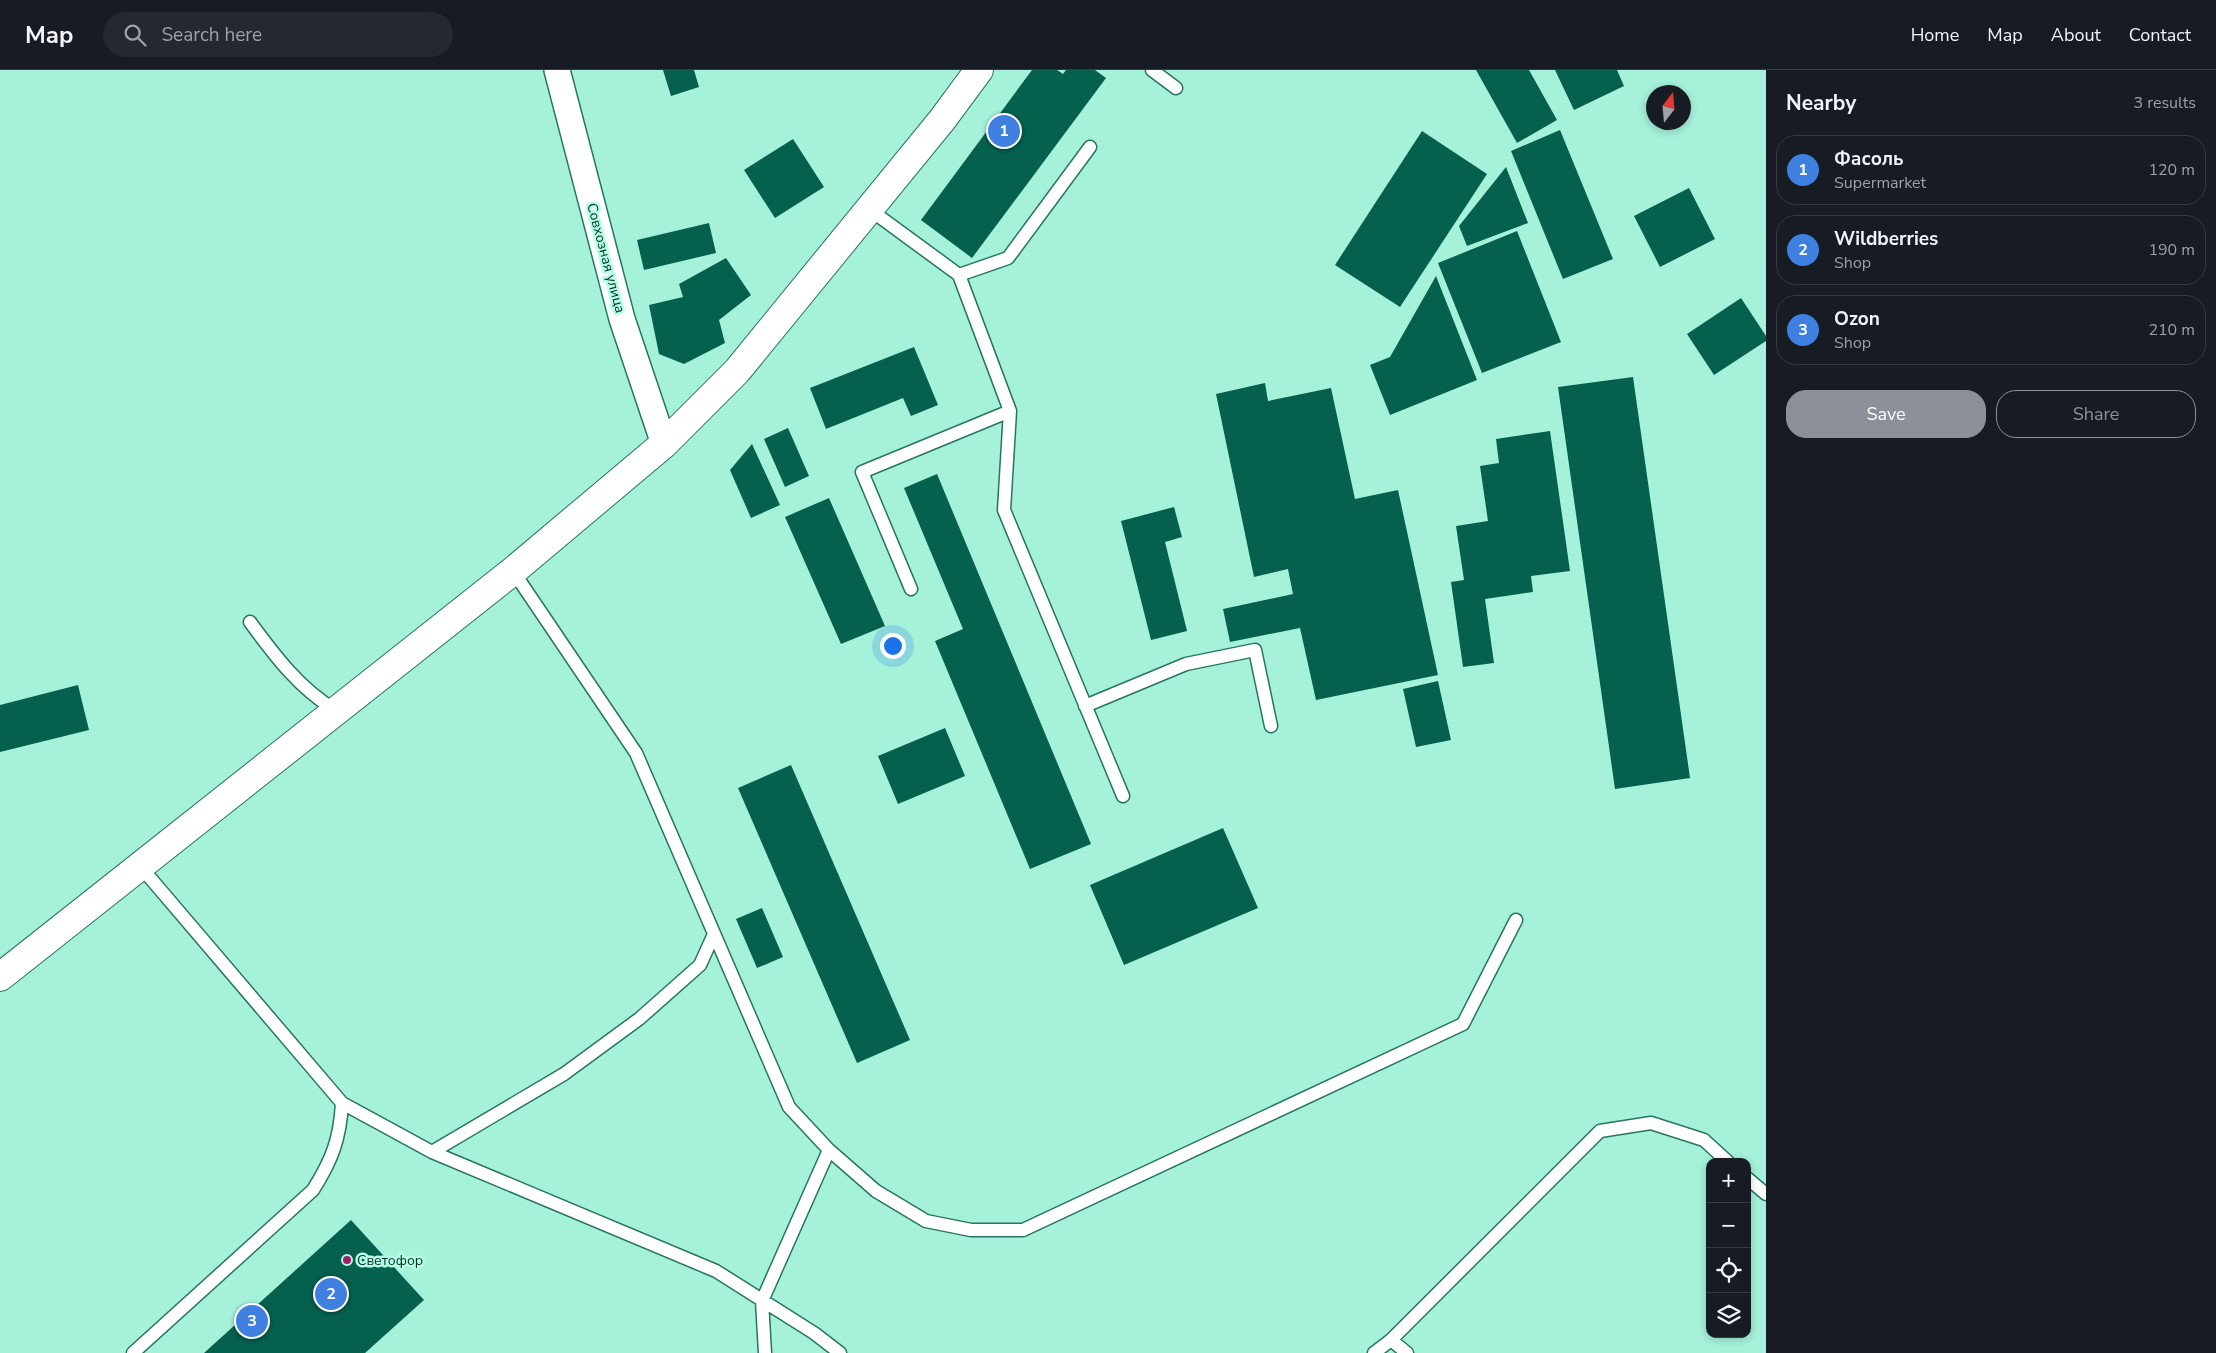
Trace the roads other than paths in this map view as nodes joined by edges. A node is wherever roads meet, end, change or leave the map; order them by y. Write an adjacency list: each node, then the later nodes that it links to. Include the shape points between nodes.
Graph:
1 (557, 70): 9 (street, Совхозная улица, via 622,319)
2 (979, 70): 6 (street)
3 (1152, 70): 4 (lane)
4 (1176, 88)
5 (1090, 147): 7 (lane, via 1008,258)
6 (869, 209): 7 (lane); 9 (street, via 737,370)
7 (959, 275): 8 (lane)
8 (1010, 411): 11 (lane, via 862,472); 13 (lane, via 1004,510)
9 (664, 444): 10 (street)
10 (513, 571): 14 (street); 19 (lane, via 636,753)
11 (911, 590)
12 (250, 622): 14 (lane, via 280,663 316,698)
13 (1085, 706): 15 (lane, via 1186,664 1255,650); 16 (lane)
14 (335, 710): 17 (street)
15 (1272, 726)
16 (1123, 796)
17 (140, 866): 20 (street); 21 (lane)
18 (1516, 920): 22 (lane, via 1463,1024 1023,1230 971,1230 926,1221 876,1191)
19 (714, 934): 22 (lane, via 789,1107); 23 (lane, via 700,965 639,1019 564,1074)
20 (0, 977)
21 (342, 1103): 23 (lane); 29 (lane, via 338,1142 313,1190)
22 (828, 1150): 27 (lane)
23 (432, 1152): 27 (lane, via 716,1271)
24 (1724, 1158): 28 (lane, via 1704,1140 1651,1123 1600,1131)
25 (1751, 1181): 26 (lane)
26 (1766, 1194)
27 (762, 1301): 30 (lane); 31 (lane)
28 (1391, 1340): 32 (lane); 33 (lane)
29 (133, 1353)
30 (765, 1353)
31 (840, 1353)
32 (1374, 1353)
33 (1407, 1353)

